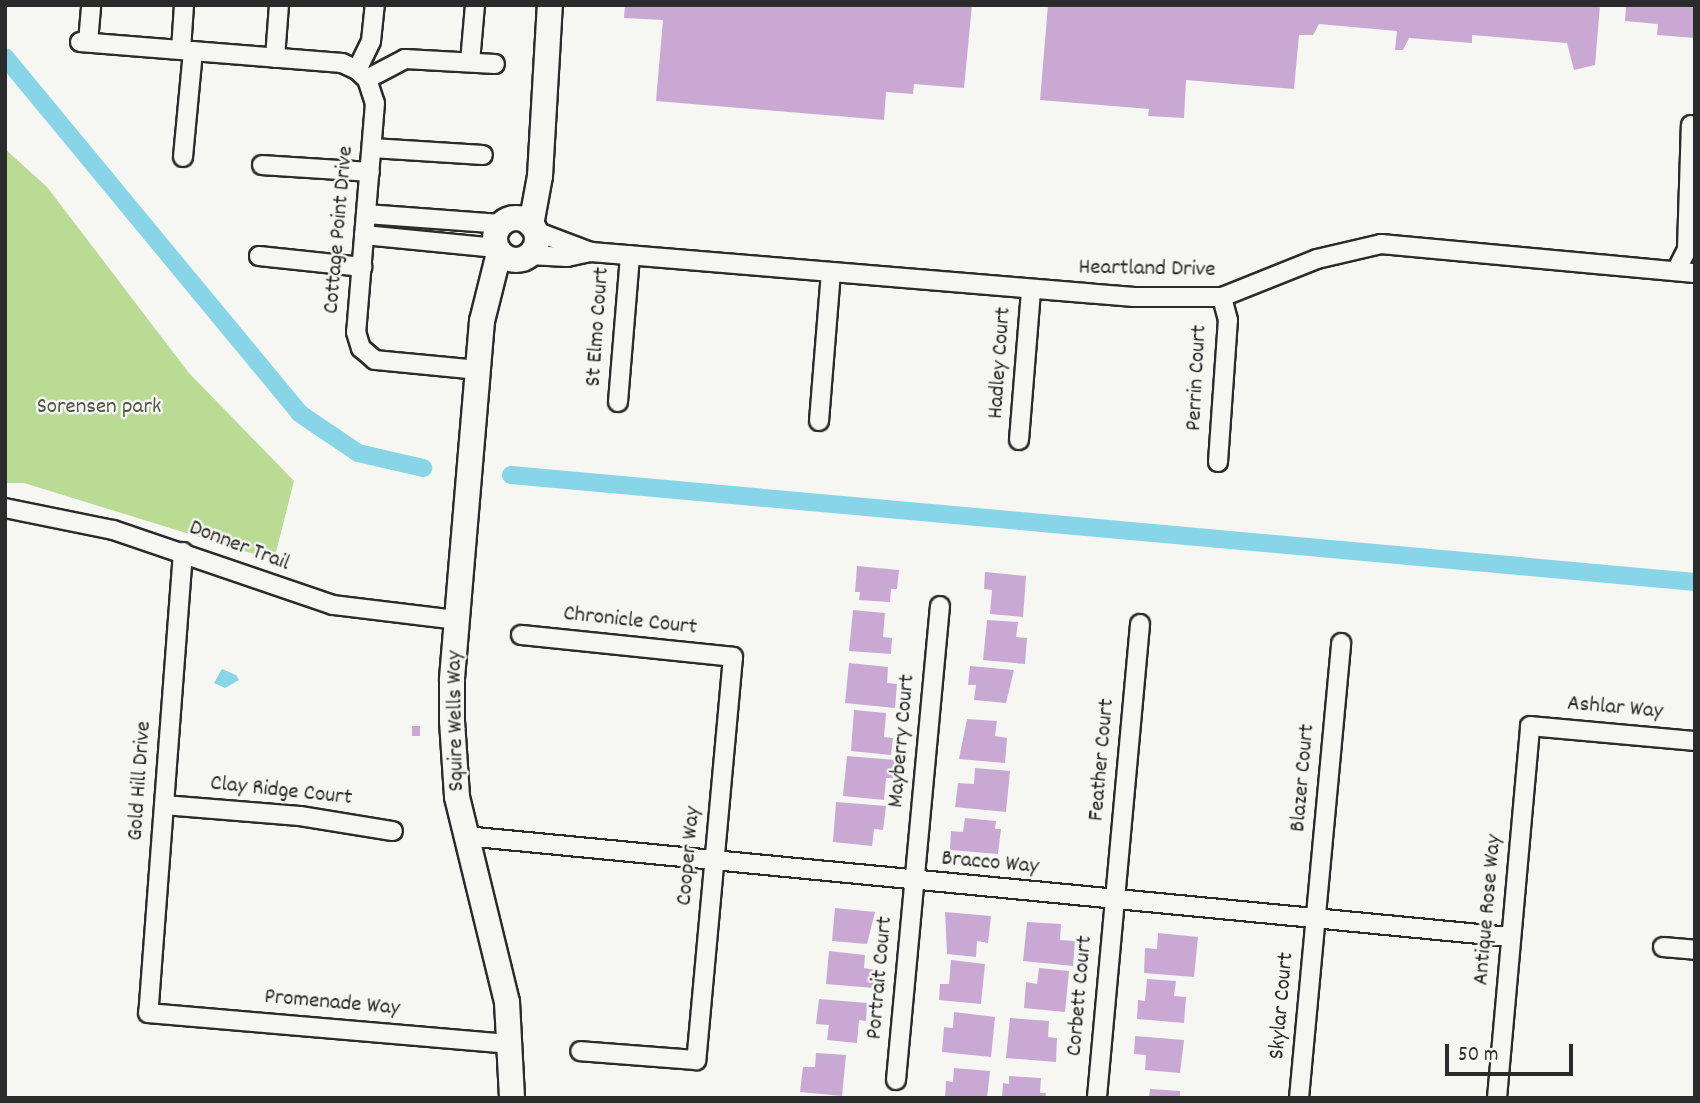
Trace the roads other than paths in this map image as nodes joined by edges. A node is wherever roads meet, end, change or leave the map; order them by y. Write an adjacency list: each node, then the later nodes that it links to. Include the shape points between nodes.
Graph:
1 (91, 5): 7 (street, via 84,42)
2 (184, 5): 7 (street)
3 (279, 5): 8 (street)
4 (375, 5): 11 (street, via 372,41)
5 (475, 5): 9 (street)
6 (550, 5): 14 (street, Squire Wells Way)
7 (187, 50): 8 (street); 16 (street)
8 (275, 58): 11 (street, via 342,63)
9 (470, 62): 10 (street); 11 (street, via 405,58)
10 (495, 64)
11 (362, 74): 13 (street, Cottage Point Drive, via 375,103)
12 (1691, 125): 29 (street, via 1687,249)
13 (372, 148): 15 (street); 18 (street, Cottage Point Drive)
14 (540, 150): 21 (street, Squire Wells Way); 24 (street, Squire Wells Way)
15 (483, 155)
16 (183, 157)
17 (262, 165): 18 (street)
18 (370, 172): 19 (street, Cottage Point Drive)
19 (366, 214): 20 (street); 22 (street, Cottage Point Drive)
20 (431, 220): 23 (street); 24 (street)
21 (533, 228): 24 (street, via 519,218); 25 (street, Heartland Drive)
22 (364, 235): 23 (street); 28 (street, Cottage Point Drive)
23 (429, 241): 24 (street)
24 (509, 243): 25 (street, Heartland Drive, via 567,257); 34 (street, Squire Wells Way, via 482,321)
25 (591, 252): 26 (street, Heartland Drive)
26 (629, 255): 30 (street, Heartland Drive); 35 (street, St Elmo Court)
27 (259, 256): 28 (street)
28 (362, 267): 34 (street, Cottage Point Drive, via 356,332 361,348 376,360)
29 (1676, 271): 31 (street, Heartland Drive); 33 (street, Heartland Drive, via 1381,244 1317,259)
30 (831, 273): 32 (street, Heartland Drive); 36 (street)
31 (1695, 273)
32 (1031, 291): 33 (street, Heartland Drive); 37 (street, Hadley Court)
33 (1222, 297): 38 (street, Perrin Court, via 1228,320)
34 (478, 370): 42 (street, Squire Wells Way)
35 (618, 402)
36 (819, 421)
37 (1019, 440)
38 (1218, 462)
39 (5, 508): 40 (street, Donner Trail, via 66,517)
40 (183, 551): 42 (street, Donner Trail, via 286,592 333,605); 49 (street, Gold Hill Drive)
41 (940, 606): 53 (street, Mayberry Court)
42 (457, 620): 51 (street, Squire Wells Way, via 452,721)
43 (1140, 624): 54 (street, Feather Court)
44 (521, 635): 46 (street, Chronicle Court)
45 (1341, 643): 55 (street, Blazer Court)
46 (733, 657): 52 (street, Cooper Way)
47 (1530, 726): 48 (street, Ashlar Way); 56 (street, Antique Rose Way)
48 (1695, 741)
49 (164, 804): 50 (street, Clay Ridge Court); 59 (street, Gold Hill Drive)
50 (393, 831)
51 (465, 836): 52 (street, Bracco Way); 60 (street, Squire Wells Way, via 499,961)
52 (714, 863): 53 (street, Bracco Way); 61 (street, Cooper Way, via 695,1060)
53 (914, 881): 54 (street, Bracco Way); 62 (street, Portrait Court)
54 (1115, 900): 55 (street, Bracco Way); 63 (street, Corbett Court)
55 (1315, 918): 56 (street, Bracco Way); 65 (street, Skylar Court)
56 (1511, 937): 66 (street, Antique Rose Way)
57 (1663, 947): 58 (street)
58 (1695, 950)
59 (148, 1013): 60 (street, Promenade Way)
60 (511, 1044): 64 (street, Squire Wells Way)
61 (580, 1051)
62 (896, 1080)
63 (1097, 1097)
64 (512, 1098)
65 (1299, 1098)
66 (1497, 1098)

